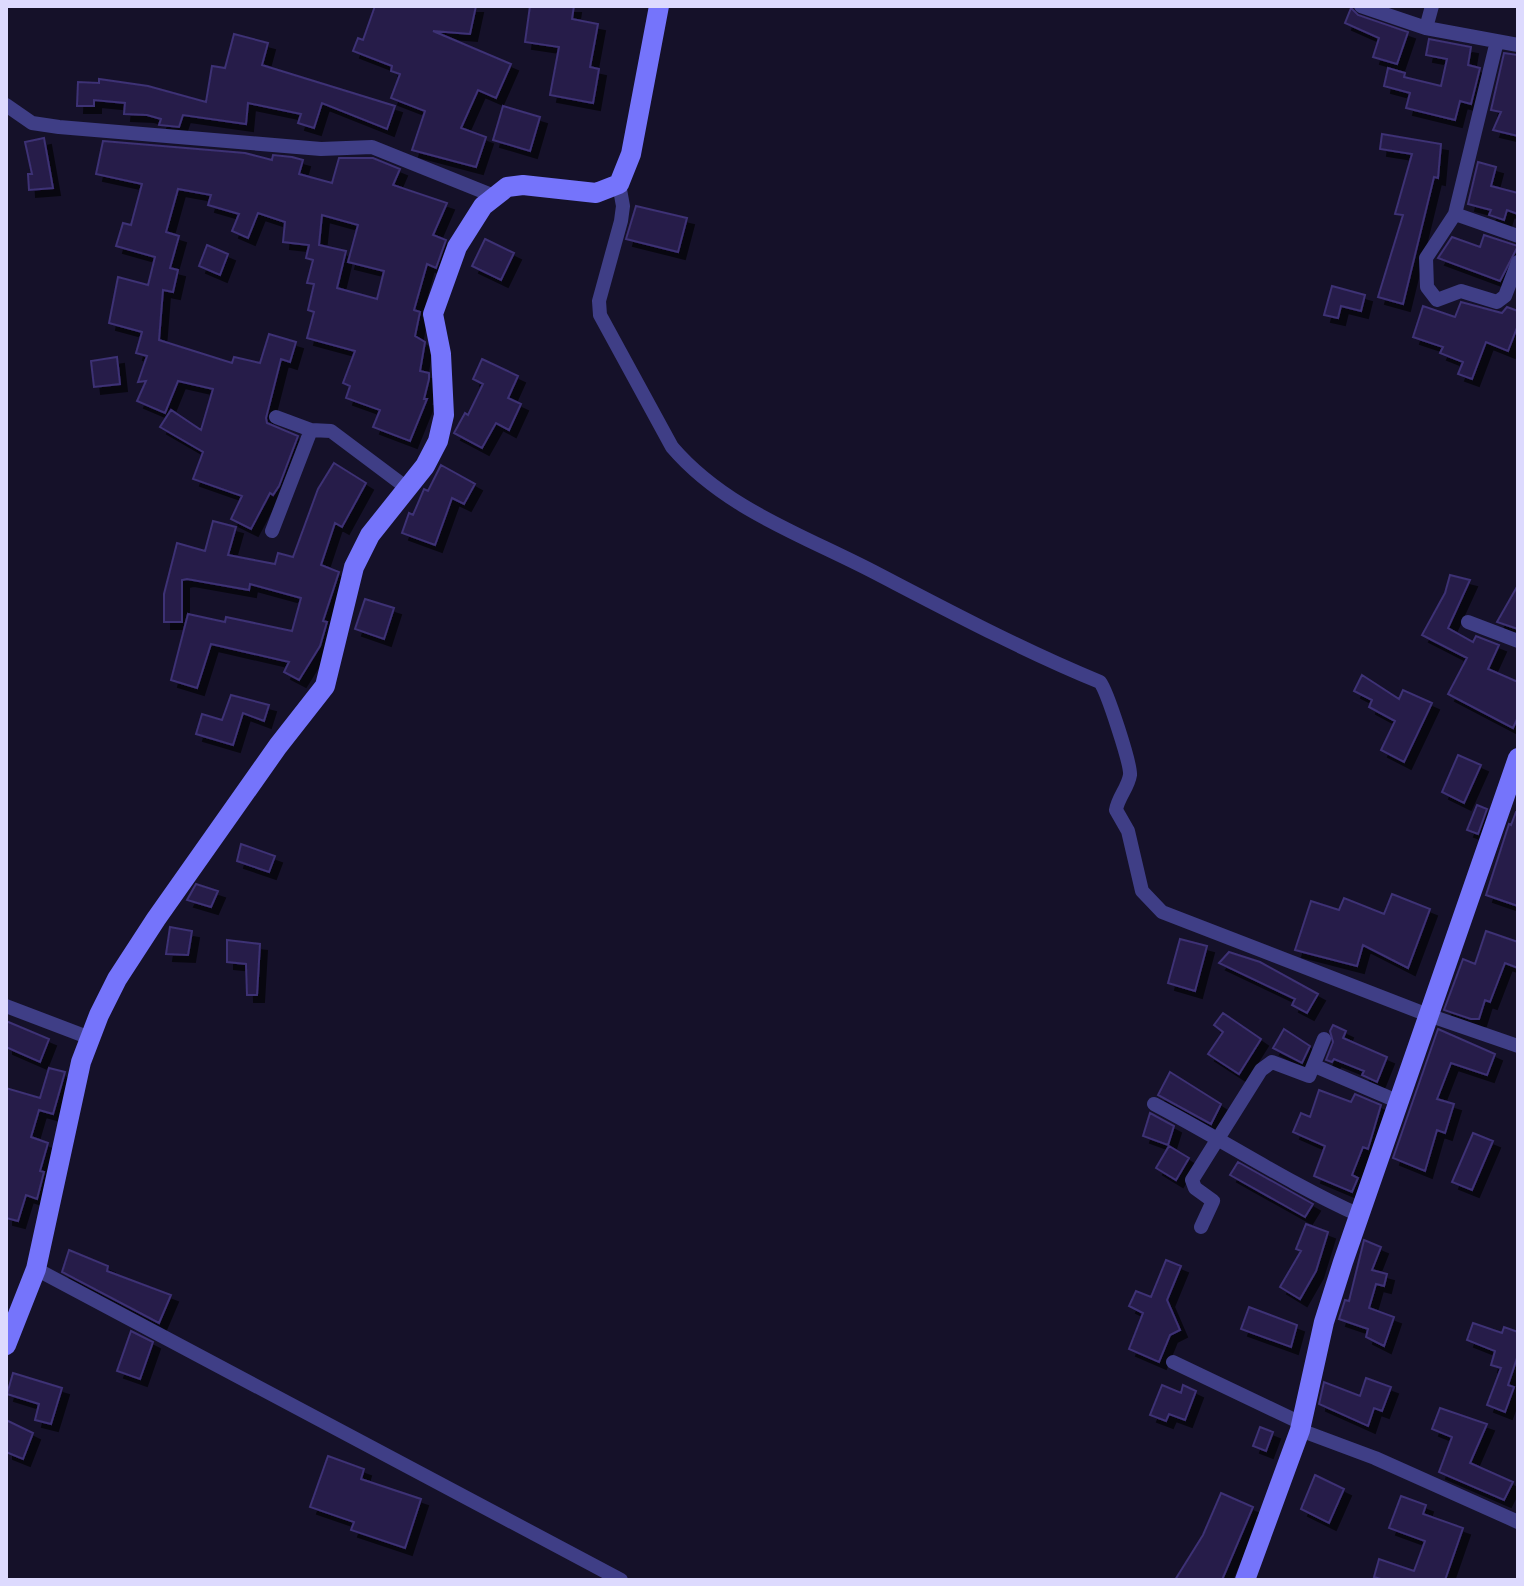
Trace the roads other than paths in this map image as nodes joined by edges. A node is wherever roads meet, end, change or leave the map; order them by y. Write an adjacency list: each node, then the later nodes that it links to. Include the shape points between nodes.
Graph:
1 (659, 6): 8 (street, via 631,154)
2 (1361, 6): 4 (street)
3 (1432, 6): 4 (street)
4 (1426, 28): 5 (street)
5 (1497, 41): 6 (street); 10 (street)
6 (1518, 45)
7 (6, 105): 9 (street, via 32,123 59,127 321,149 372,147)
8 (619, 184): 9 (street, via 596,193 523,185); 21 (street, via 623,206 600,315 672,447 687,464 730,499 765,518 969,624 1100,682 1130,763 1116,810 1128,831 1142,891 1153,905)
9 (494, 196): 15 (street, via 457,247 435,299 444,415 438,441)
10 (1455, 214): 11 (street); 12 (street, via 1426,258 1426,282 1435,298 1461,291 1497,302 1505,296)
11 (1518, 236)
12 (1518, 262)
13 (276, 417): 14 (street)
14 (311, 430): 15 (street, via 331,431); 16 (street)
15 (407, 488): 22 (street, via 370,535 354,567 325,686 156,919 117,979)
16 (272, 531)
17 (1468, 622): 18 (street)
18 (1518, 641)
19 (1518, 758): 21 (street)
20 (6, 1006): 22 (street)
21 (1428, 1015): 24 (street); 26 (street)
22 (90, 1038): 31 (street)
23 (1324, 1039): 25 (street)
24 (1518, 1046)
25 (1315, 1066): 26 (street); 28 (street, via 1307,1077 1266,1063)
26 (1397, 1101): 29 (street)
27 (1154, 1104): 28 (street)
28 (1218, 1137): 29 (street, via 1301,1189); 30 (street, via 1192,1180 1213,1201)
29 (1359, 1215): 35 (street, via 1324,1322)
30 (1201, 1227)
31 (36, 1269): 32 (street); 37 (street)
32 (10, 1322): 33 (street)
33 (6, 1345)
34 (1173, 1362): 35 (street)
35 (1300, 1426): 36 (street); 38 (street)
36 (1518, 1522)
37 (621, 1580)
38 (1245, 1580)

